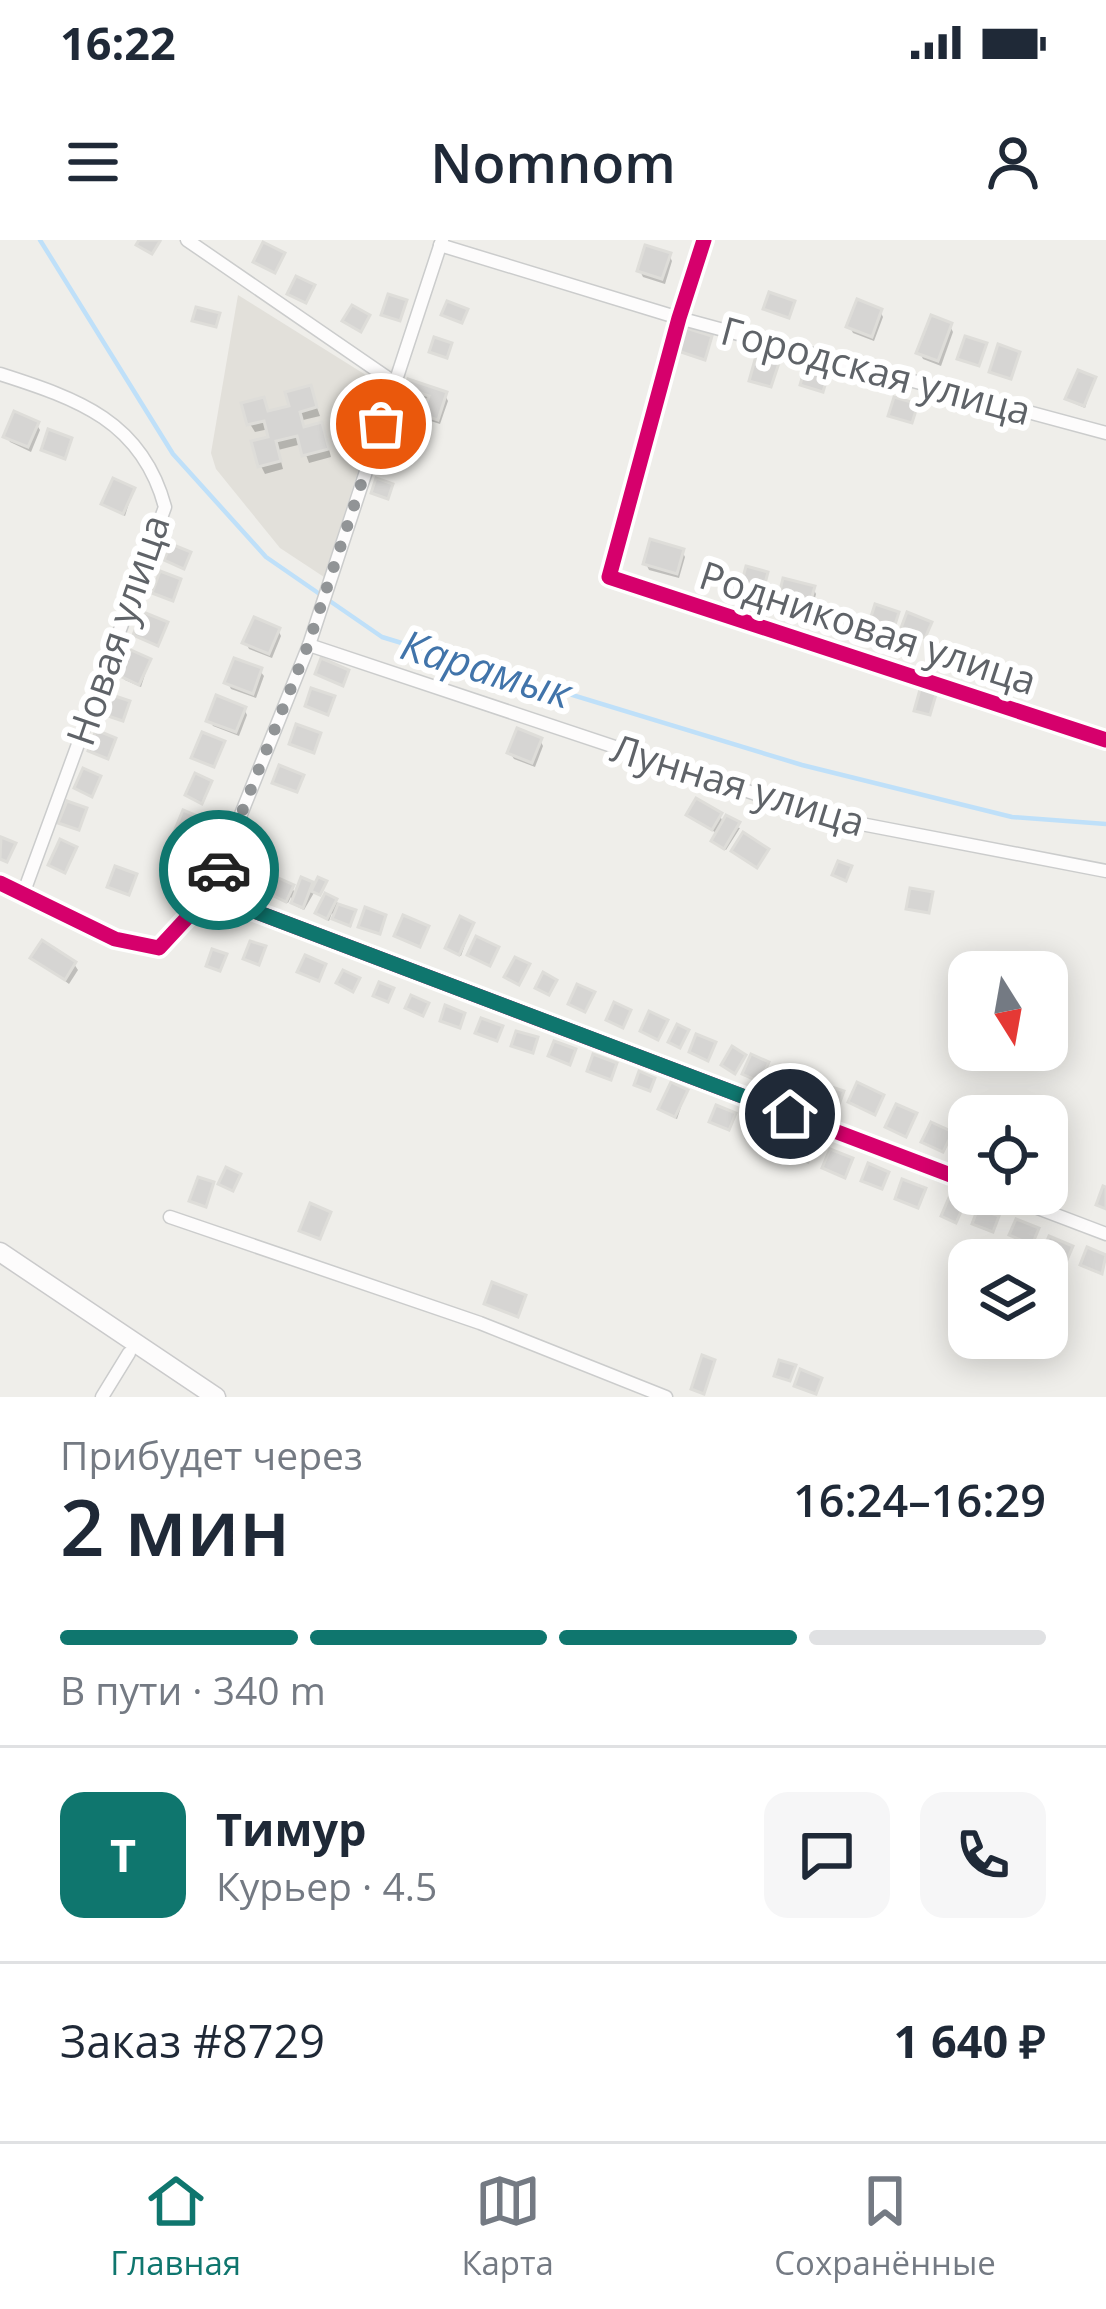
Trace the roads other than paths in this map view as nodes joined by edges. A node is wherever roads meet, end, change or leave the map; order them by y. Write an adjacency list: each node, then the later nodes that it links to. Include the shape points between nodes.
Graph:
1 (187, 240): 6 (street)
2 (704, 240): 4 (street)
3 (441, 242): 4 (street, Городская улица); 6 (street)
4 (679, 318): 7 (street, Городская улица); 9 (street, Родниковая улица, via 609,577)
5 (0, 374): 13 (street, Новая улица, via 61,394 117,425 156,473 165,507)
6 (395, 383): 8 (street)
7 (1106, 433)
8 (308, 645): 10 (street, Лунная улица, via 824,817); 12 (street)
9 (1106, 740)
10 (1106, 871)
11 (0, 883): 13 (street)
12 (209, 894): 13 (street, via 159,948 116,939); 14 (street)
13 (22, 897)
14 (948, 1174)
15 (1056, 1215): 17 (street)
16 (170, 1217): 24 (street, via 480,1323)
17 (1106, 1234)
18 (0, 1252): 23 (main road)
19 (0, 1267): 20 (main road)
20 (129, 1353): 21 (street); 22 (main road)
21 (102, 1397)
22 (197, 1397)
23 (215, 1397)
24 (666, 1397)

